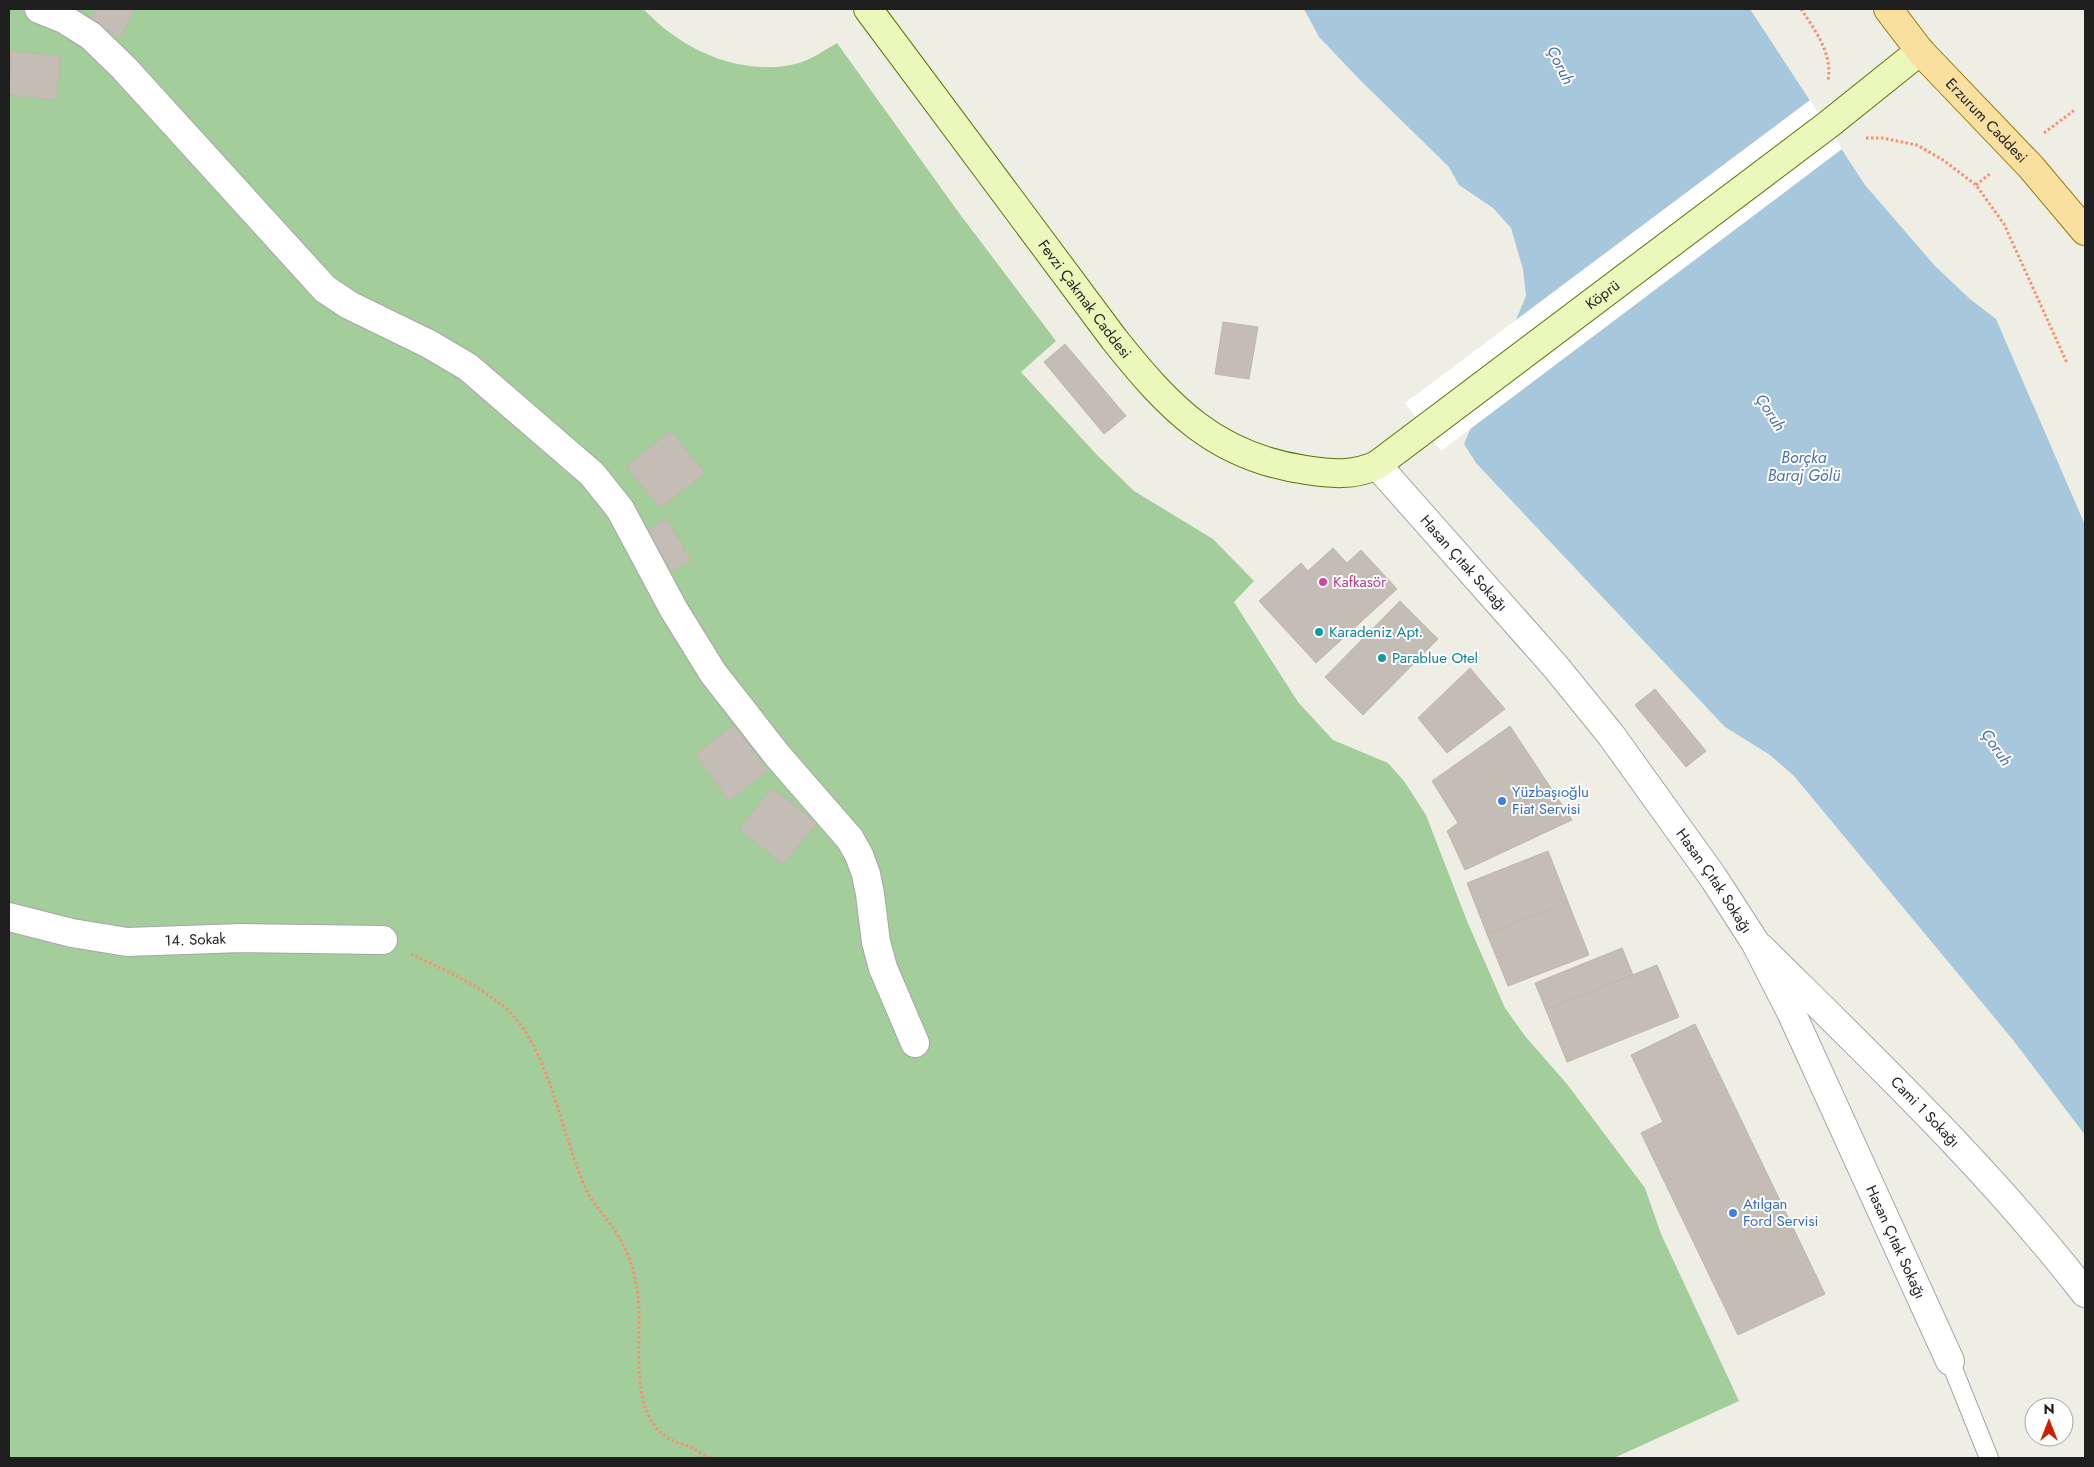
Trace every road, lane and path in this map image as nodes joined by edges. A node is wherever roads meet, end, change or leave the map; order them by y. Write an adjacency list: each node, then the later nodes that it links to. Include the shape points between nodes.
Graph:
1 (39, 9): 14 (street, via 91,36 124,68 325,289 349,305 468,367 607,490 713,673 855,847 866,874 883,968)
2 (868, 9): 10 (main road, Fevzi Çakmak Caddesi, via 1114,339 1173,407 1210,437 1288,468 1352,474)
3 (1801, 9): 6 (path, via 1823,43 1829,79)
4 (1888, 9): 5 (main road, Erzurum Caddesi)
5 (1920, 51): 8 (main road, Erzurum Caddesi, via 2025,160); 10 (main road, Köprü, via 1829,124)
6 (1826, 86)
7 (1860, 137): 9 (path, via 1917,145 1976,185 2004,224)
8 (2085, 230)
9 (2067, 363)
10 (1377, 465): 13 (street, Hasan Çıtak Sokağı, via 1612,735)
11 (9, 917): 12 (street, 14. Sokak, via 72,933 128,942 242,938)
12 (383, 940): 17 (path, via 478,988 504,1006 525,1032 542,1065 587,1193 618,1234 628,1254 637,1290 642,1399 650,1420 665,1437 694,1448)
13 (1755, 942): 15 (street, Cami 1 Sokağı, via 1938,1123); 16 (street, Hasan Çıtak Sokağı, via 1791,1012)
14 (915, 1043)
15 (2085, 1293)
16 (1950, 1362): 18 (lane)
17 (708, 1458)
18 (1989, 1458)

